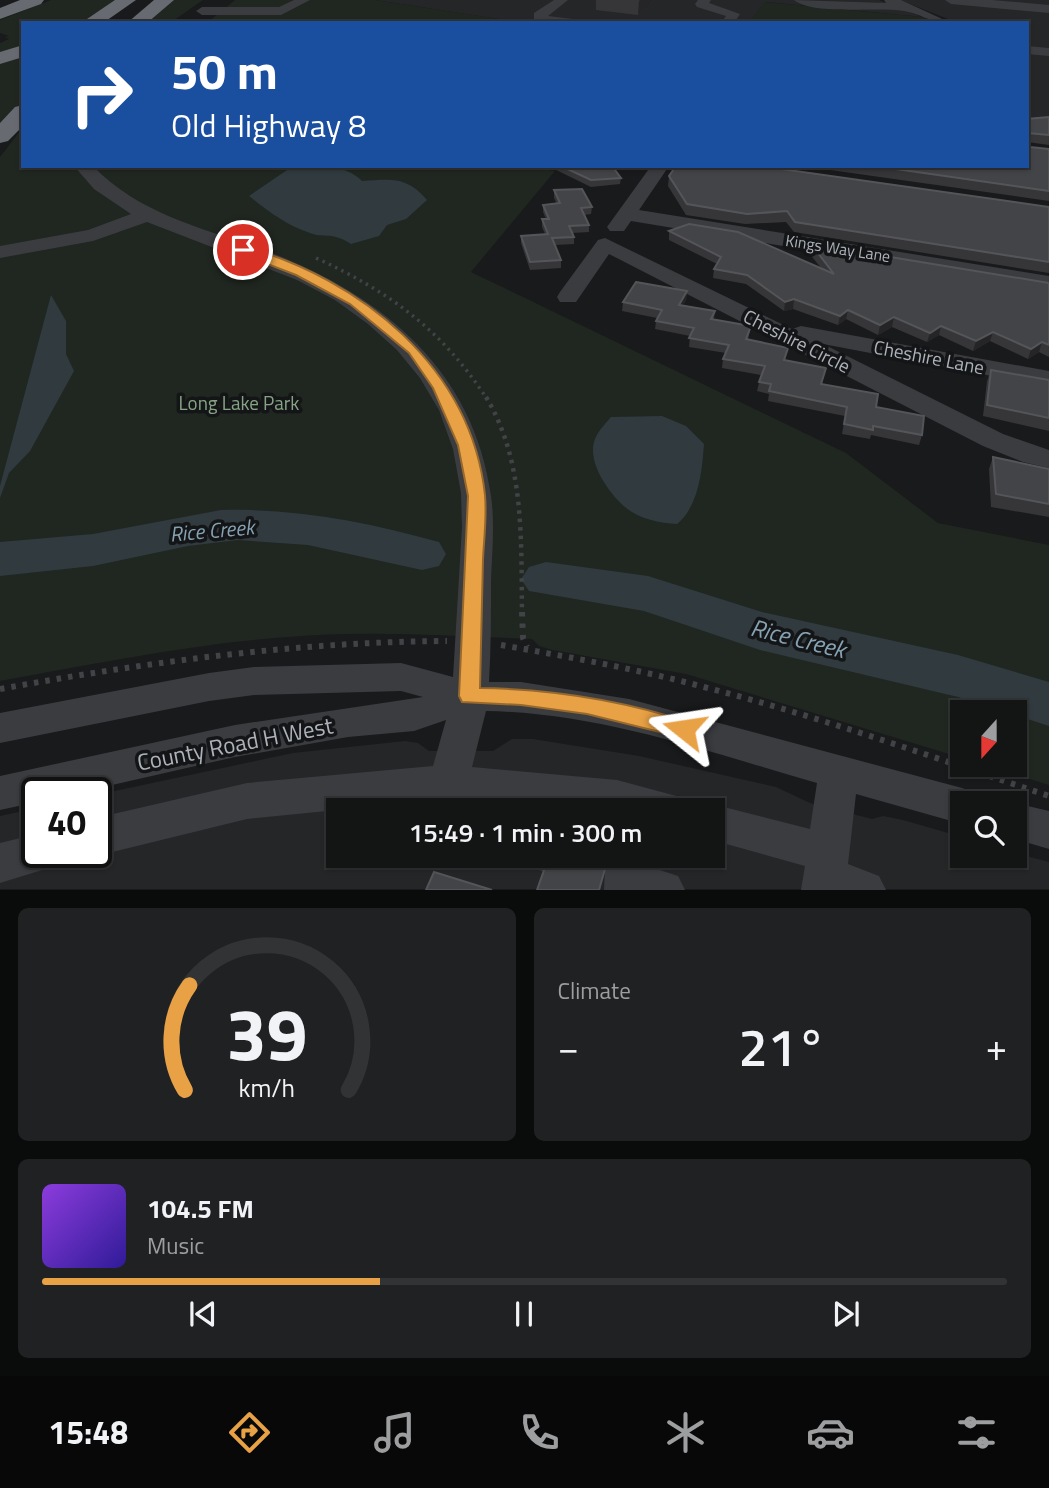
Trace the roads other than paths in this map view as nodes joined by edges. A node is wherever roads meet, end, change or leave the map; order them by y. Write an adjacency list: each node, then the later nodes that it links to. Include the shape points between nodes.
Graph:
1 (35, 0): 16 (highway)
2 (127, 0): 17 (highway)
3 (143, 0): 18 (highway)
4 (165, 0): 19 (highway)
5 (214, 0): 6 (street, via 196,14 281,11)
6 (304, 0)
7 (562, 0): 20 (street, via 539,16)
8 (705, 0): 21 (street, via 702,4 734,14)
9 (800, 0): 14 (street)
10 (890, 0): 14 (street)
11 (951, 0): 15 (street)
12 (1010, 0): 13 (street)
13 (1049, 3)
14 (905, 7): 22 (street)
15 (1049, 9)
16 (0, 14)
17 (93, 21)
18 (127, 21)
19 (139, 21)
20 (556, 21)
21 (729, 21)
22 (940, 21)
23 (1029, 50): 25 (street)
24 (21, 52): 26 (highway)
25 (1049, 52)
26 (0, 58)
27 (21, 114): 28 (highway)
28 (0, 136)
29 (85, 168): 32 (street, via 109,192)
30 (659, 168): 31 (street)
31 (626, 214): 33 (street); 35 (street, Kings Way Lane)
32 (148, 215): 34 (street, via 93,234); 40 (street, via 301,272 337,291 414,350 441,387 466,445 477,496)
33 (605, 244): 36 (street); 37 (street, Cheshire Circle)
34 (0, 252)
35 (1049, 283)
36 (568, 296)
37 (768, 326): 38 (street, Cheshire Lane); 39 (street, Cheshire Circle, via 993,440)
38 (1049, 379)
39 (1049, 459)
40 (470, 696): 41 (street, County Road H West, via 401,677 254,681); 42 (street, County Road H West, via 521,697 629,714); 43 (street); 44 (street, County Road H West, via 414,716 235,741)
41 (0, 728)
42 (839, 771): 46 (street, County Road H West); 54 (street)
43 (448, 782): 45 (street); 50 (street, via 247,802)
44 (0, 793)
45 (617, 798)
46 (950, 803)
47 (1027, 825): 49 (street)
48 (725, 828): 54 (street)
49 (1049, 831)
50 (112, 833)
51 (21, 857): 52 (street)
52 (0, 863)
53 (592, 868): 55 (street)
54 (835, 877)
55 (663, 890)

